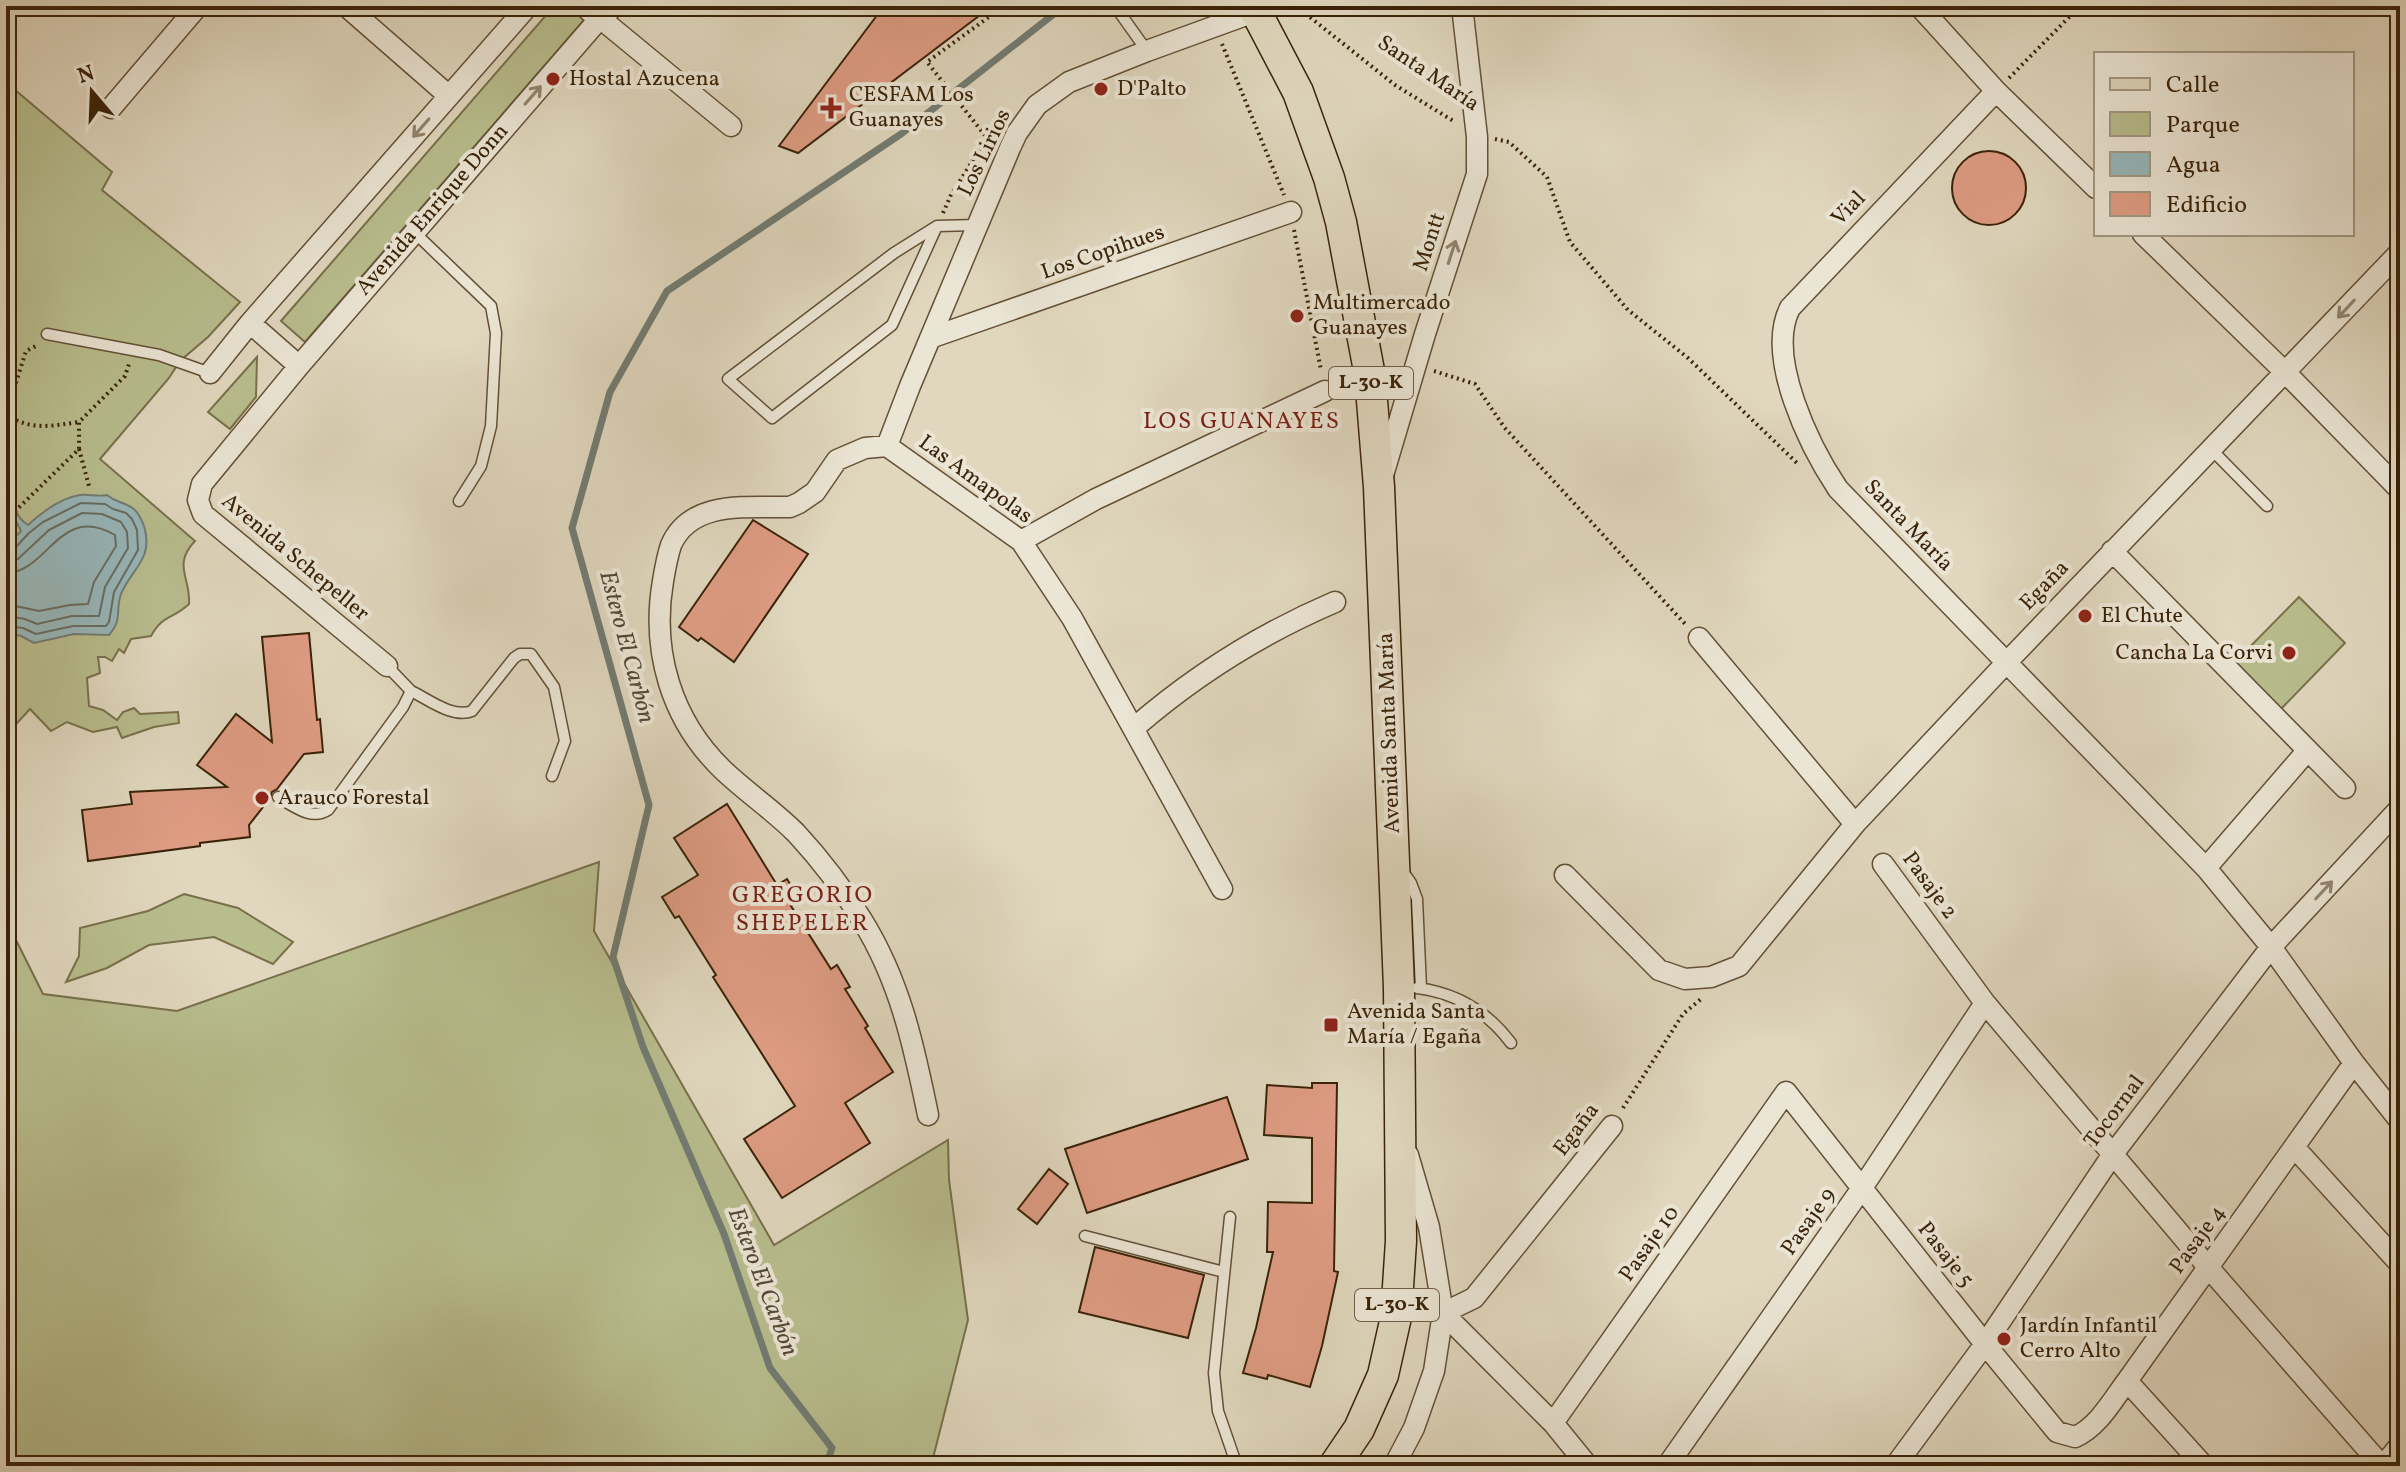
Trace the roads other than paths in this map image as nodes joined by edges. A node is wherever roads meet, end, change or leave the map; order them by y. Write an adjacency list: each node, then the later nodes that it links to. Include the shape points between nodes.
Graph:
1 (198, 6): 12 (street)
2 (346, 6): 11 (street)
3 (528, 6): 11 (street)
4 (1462, 6): 30 (street, Montt, one-way to 4, via 1477,174)
5 (1919, 6): 10 (street)
6 (1117, 8): 9 (lane)
7 (1255, 9): 9 (street, Los Lirios); 30 (main road, Avenida Santa María / L-30-K, via 1298,92 1341,222 1370,376)
8 (599, 10): 13 (street); 18 (street, Avenida Enrique Donn, one-way to 8)
9 (1147, 51): 16 (street, Los Lirios, via 1069,82 1037,105 1017,133)
10 (1996, 91): 14 (street); 31 (street, Vial, via 1796,300 1785,318 1782,350 1796,405)
11 (449, 96): 21 (street, one-way to 21)
12 (111, 108)
13 (731, 126)
14 (2094, 186)
15 (1291, 212): 23 (street, Los Copihues)
16 (977, 225): 17 (lane); 23 (street, Los Lirios)
17 (937, 226): 17 (lane, via 894,253 728,379 772,418 892,325)
18 (414, 232): 24 (street, Avenida Enrique Donn); 33 (lane, via 491,306 496,333 491,426 481,466)
19 (2145, 236): 26 (street)
20 (2400, 252): 26 (street, Egaña, one-way to 26)
21 (250, 323): 24 (street); 25 (street)
22 (47, 334): 25 (lane, via 180,361)
23 (930, 338): 28 (street, Los Lirios)
24 (299, 366): 40 (street, Avenida Schepeller, via 202,484 199,507)
25 (210, 373)
26 (2286, 373): 29 (street, Egaña); 32 (street)
27 (1325, 391): 35 (street, via 1096,499)
28 (887, 446): 35 (street, Las Amapolas); 59 (street, Las Amapolas, via 865,448 837,460 822,485 790,507 719,509 683,528 668,556 660,598 660,644 670,689 691,733 725,772 795,833 864,924 898,993)
29 (2211, 449): 34 (lane); 36 (street, Egaña)
30 (1379, 487): 54 (main road, Avenida Santa María / L-30-K, via 1395,864)
31 (1838, 489): 39 (street, Santa María)
32 (2400, 490)
33 (459, 501)
34 (2267, 506)
35 (1021, 541): 42 (street, Las Amapolas)
36 (2112, 551): 39 (street, Egaña); 43 (street)
37 (1335, 602): 42 (street, via 1231,655)
38 (1699, 638): 48 (street)
39 (2007, 662): 48 (street, Egaña); 50 (street, Santa María)
40 (387, 666): 41 (lane)
41 (411, 691): 44 (lane, via 463,715 472,711 514,658 531,654 554,687 565,741); 46 (lane, via 328,810 311,815)
42 (1134, 728): 52 (street, Las Amapolas)
43 (2307, 751): 45 (street); 50 (street)
44 (552, 776)
45 (2345, 788)
46 (278, 797)
47 (2400, 808): 53 (street, Tocornal, one-way to 47)
48 (1855, 824): 51 (street, Egaña, via 1739,966 1711,977 1685,979 1659,970)
49 (1883, 864): 55 (street, Pasaje 2)
50 (2206, 868): 53 (street, Santa María)
51 (1565, 875)
52 (1222, 889)
53 (2271, 947): 57 (street, Santa María); 64 (street, Tocornal)
54 (1410, 988): 56 (lane, via 1445,993 1476,1007); 62 (main road, Avenida Santa María / L-30-K)
55 (1985, 1003): 64 (street, Pasaje 2); 65 (street, Pasaje 9)
56 (1511, 1043)
57 (2354, 1063): 60 (street, Santa María); 63 (street, Pasaje 4)
58 (1786, 1092): 65 (street, Pasaje 5); 74 (street, Pasaje 10)
59 (928, 1115)
60 (2400, 1121)
61 (1612, 1126): 71 (street, Egaña, via 1474,1298)
62 (1400, 1130): 71 (street, via 1429,1227); 78 (main road, Avenida Santa María / L-30-K, via 1401,1241 1391,1347 1372,1403)
63 (2294, 1147): 68 (street); 69 (street, Pasaje 4)
64 (2113, 1154): 69 (street, Pasaje 2); 72 (street, Tocornal)
65 (1862, 1188): 72 (street, Pasaje 5); 81 (street, Pasaje 9)
66 (1230, 1217): 70 (lane)
67 (1085, 1236): 70 (lane)
68 (2400, 1264)
69 (2208, 1267): 73 (street, Pasaje 4); 84 (street, Pasaje 2)
70 (1224, 1272): 77 (lane, via 1214,1373 1218,1411)
71 (1443, 1313): 74 (street); 79 (street, via 1434,1371)
72 (1985, 1344): 75 (street, Pasaje 5, via 2057,1432); 82 (street, Tocornal)
73 (2127, 1381): 75 (street, Pasaje 4, via 2092,1427); 83 (street)
74 (1553, 1423): 80 (street)
75 (2075, 1437)
76 (2400, 1445): 84 (street)
77 (1237, 1466)
78 (1334, 1466)
79 (1394, 1466)
80 (1588, 1466)
81 (1667, 1466)
82 (1895, 1466)
83 (2204, 1466)
84 (2383, 1466)

